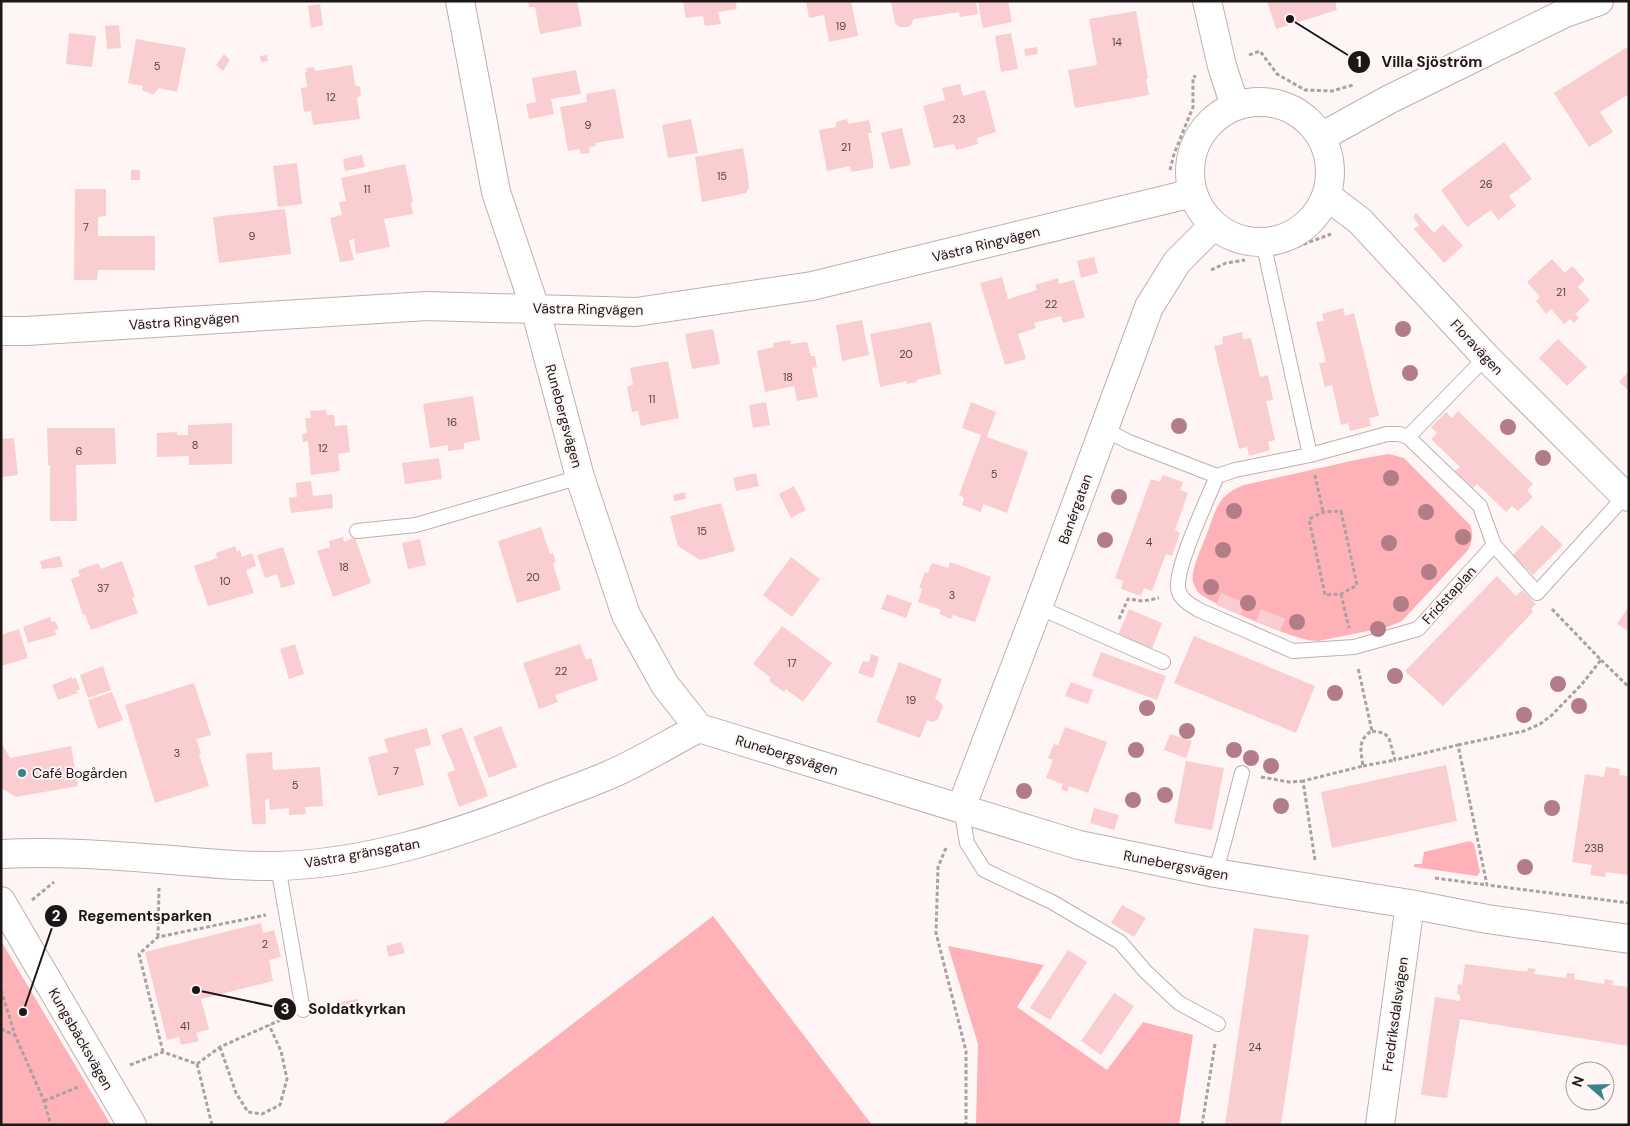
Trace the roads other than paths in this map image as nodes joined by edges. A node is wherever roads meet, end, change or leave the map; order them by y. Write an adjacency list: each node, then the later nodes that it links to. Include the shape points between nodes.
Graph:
1 (460, 1): 11 (street, Runebergsvägen, via 496,192)
2 (1207, 1): 5 (street)
3 (1599, 1): 4 (street)
4 (1564, 7): 6 (street)
5 (1235, 106): 6 (street, via 1254,102 1274,103 1309,121); 7 (street, via 1217,117 1203,132 1193,151 1190,172)
6 (1321, 137): 8 (street, via 1329,156)
7 (1193, 193): 9 (street, via 1201,210); 11 (street, Västra Ringvägen, via 812,286 636,312)
8 (1326, 196): 10 (street, via 1302,229 1284,238); 13 (street, Floravägen, via 1360,221)
9 (1214, 225): 10 (street, via 1246,241); 14 (street, Banérgatan, via 1177,262 1149,307)
10 (1263, 242): 16 (lane)
11 (535, 308): 12 (street, Västra Ringvägen, via 427,306); 18 (street, Runebergsvägen)
12 (1, 331)
13 (1486, 357): 15 (lane); 19 (street, Floravägen)
14 (1104, 429): 17 (lane); 22 (street, Banérgatan)
15 (1408, 437): 16 (lane, via 1387,434); 21 (lane, via 1480,506)
16 (1310, 455): 17 (lane)
17 (1217, 476): 21 (lane, Fridstaplan, via 1180,570 1178,590 1185,601 1198,610 1293,651 1354,647 1418,629)
18 (580, 477): 20 (lane, via 416,525); 24 (street, Runebergsvägen, via 626,615 665,685)
19 (1627, 496): 21 (lane, via 1537,593)
20 (357, 531)
21 (1494, 545)
22 (1038, 607): 23 (lane); 26 (street, Banérgatan)
23 (1163, 662)
24 (699, 728): 26 (street, Runebergsvägen); 28 (street, Västra gränsgatan, via 610,775 454,834 399,849)
25 (1242, 772): 29 (lane)
26 (961, 808): 29 (street, Runebergsvägen, via 1079,845); 34 (lane, via 967,843 984,870 1052,902 1120,942 1179,1003)
27 (1, 854): 28 (street, Västra gränsgatan, via 33,852)
28 (278, 866): 33 (lane)
29 (1215, 873): 31 (street, Runebergsvägen)
30 (13, 904): 35 (street, Kungsbäcksvägen, via 102,1075)
31 (1410, 904): 32 (street, Runebergsvägen, via 1487,920); 36 (street, Fredriksdalsvägen)
32 (1629, 939)
33 (303, 1010)
34 (1218, 1024)
35 (132, 1125)
36 (1380, 1125)

